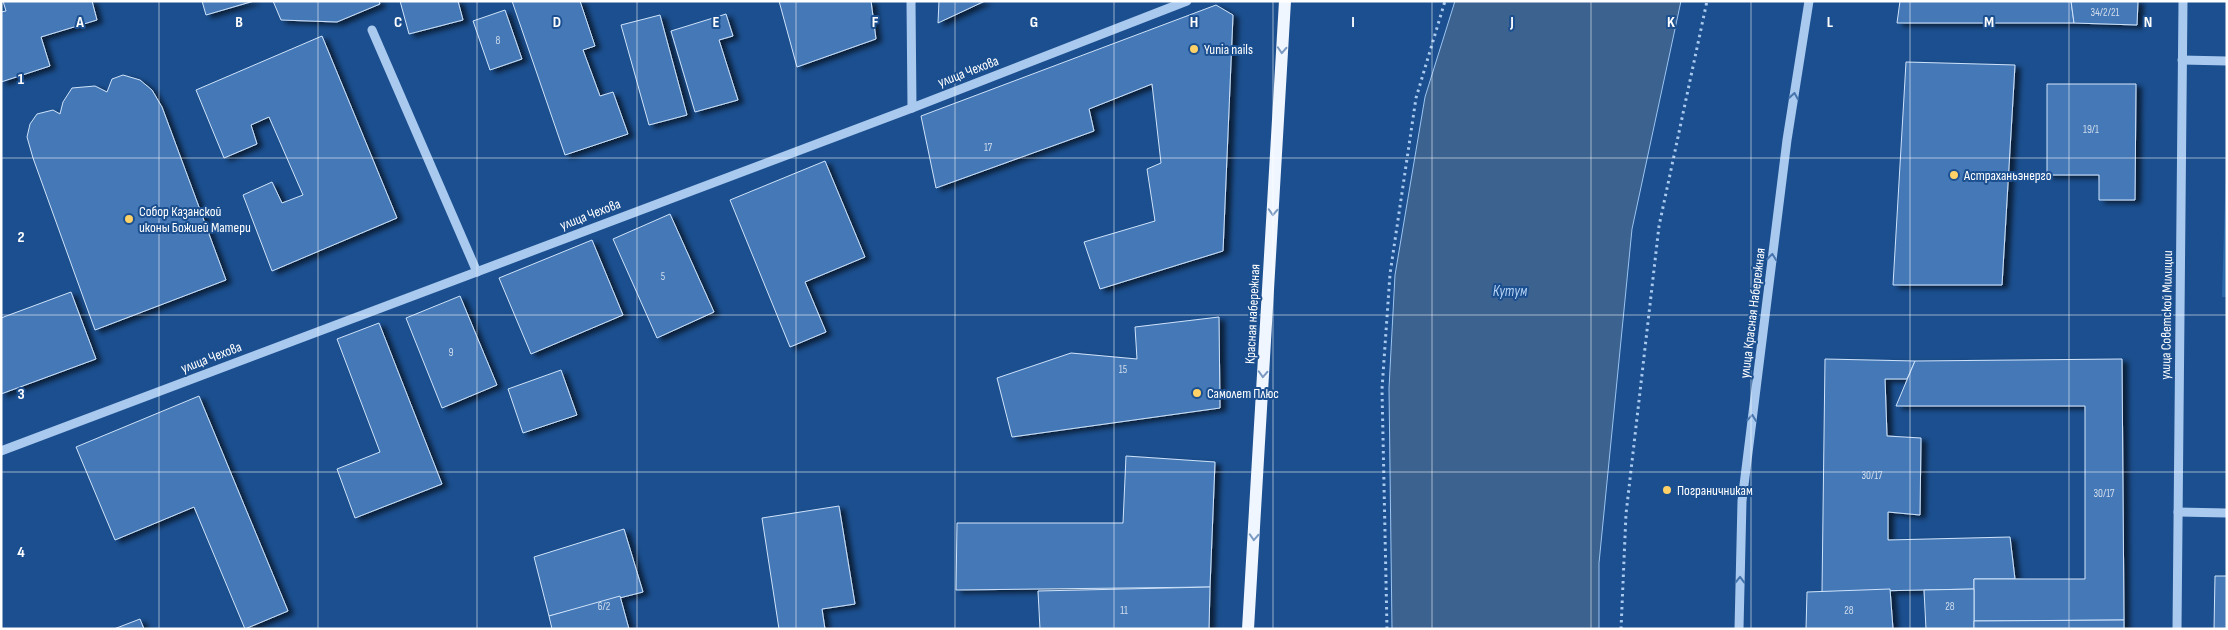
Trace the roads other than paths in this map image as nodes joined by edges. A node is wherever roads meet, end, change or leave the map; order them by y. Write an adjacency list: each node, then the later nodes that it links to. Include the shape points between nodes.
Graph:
1 (911, 1): 9 (street)
2 (1187, 1): 9 (street, улица Чехова)
3 (1285, 1): 14 (main road, Красная набережная, one-way to 14)
4 (1808, 1): 15 (street, улица Красная Набережная, one-way to 4, via 1742,502 1787,140)
5 (2183, 1): 7 (street, улица Советской Милиции)
6 (372, 30): 10 (street)
7 (2182, 60): 8 (street); 12 (street, улица Советской Милиции)
8 (2227, 61)
9 (912, 108): 10 (street, улица Чехова)
10 (477, 272): 11 (street, улица Чехова)
11 (1, 451)
12 (2178, 512): 13 (street); 16 (street, улица Советской Милиции)
13 (2227, 513)
14 (1248, 629)
15 (1739, 629)
16 (2177, 629)

